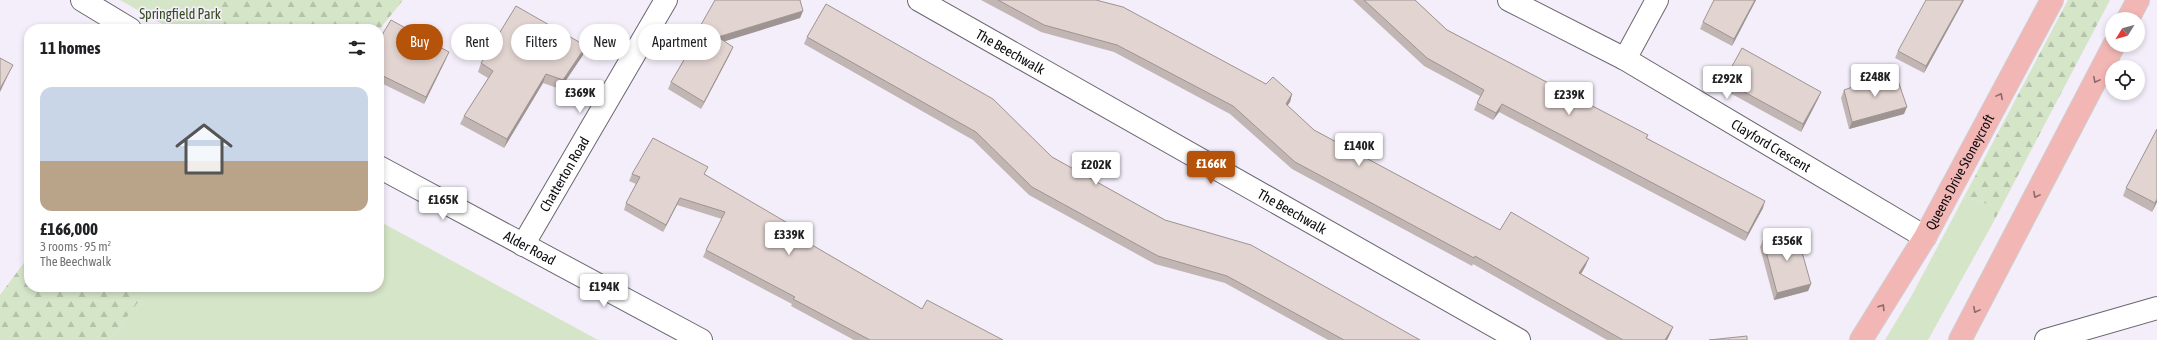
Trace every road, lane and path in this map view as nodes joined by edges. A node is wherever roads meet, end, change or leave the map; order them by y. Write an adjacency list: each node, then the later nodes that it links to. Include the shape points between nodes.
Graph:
1 (82, 0): 9 (street)
2 (666, 0): 14 (street, Chatterton Road)
3 (919, 0): 17 (street, The Beechwalk)
4 (1509, 0): 11 (street, Clayford Crescent)
5 (1657, 0): 11 (street)
6 (2052, 0): 13 (highway, Queens Drive Stoneycroft, one-way to 6)
7 (2138, 0): 8 (highway)
8 (2132, 12)
9 (122, 24)
10 (2110, 52): 19 (highway, one-way to 19)
11 (1625, 59): 13 (street, Clayford Crescent)
12 (384, 170): 14 (street, Alder Road)
13 (1925, 237): 18 (highway, Queens Drive Stoneycroft, one-way to 13)
14 (523, 245): 16 (street, Alder Road)
15 (2157, 308): 20 (street)
16 (701, 340)
17 (1519, 340)
18 (1861, 340)
19 (1960, 340)
20 (2046, 340)

